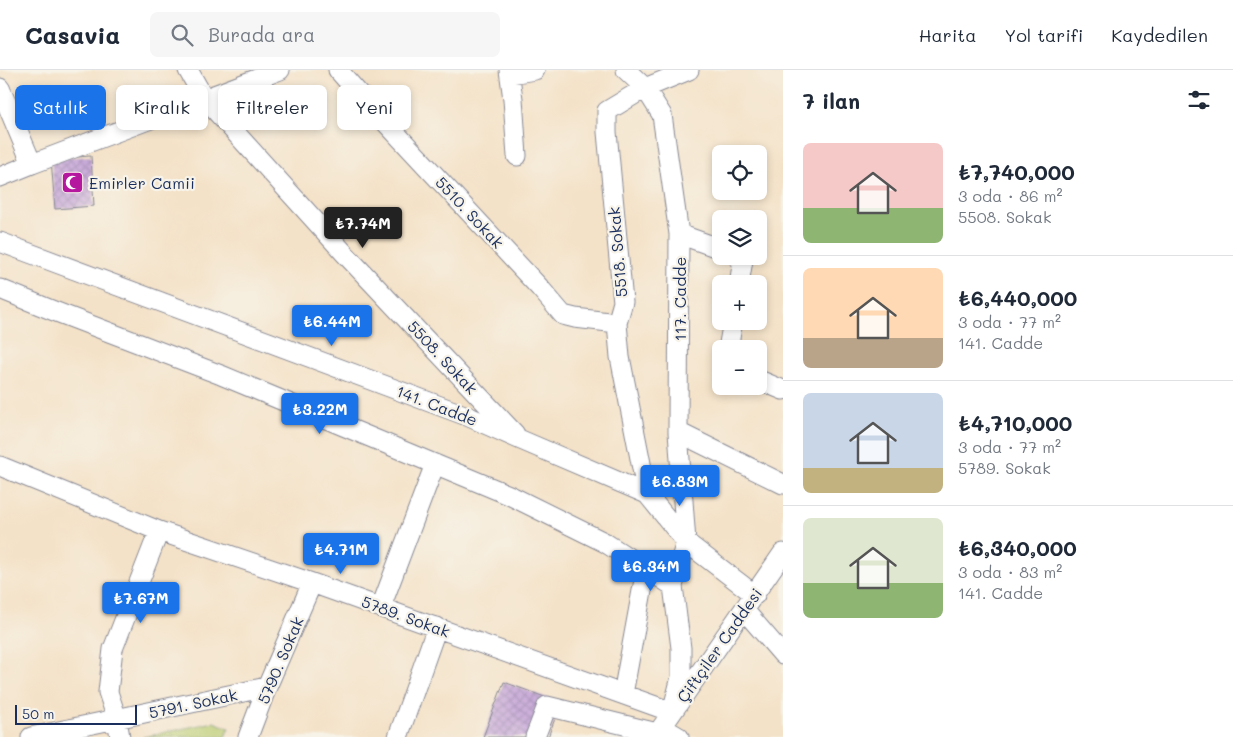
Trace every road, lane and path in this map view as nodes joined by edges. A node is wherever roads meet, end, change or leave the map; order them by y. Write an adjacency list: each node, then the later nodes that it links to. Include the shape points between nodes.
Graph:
1 (188, 70): 8 (street, 5508. Sokak)
2 (280, 70): 11 (street)
3 (338, 70): 21 (street, 5510. Sokak, via 563,315)
4 (535, 70): 7 (street)
5 (626, 70): 10 (street, 117. Cadde)
6 (689, 70): 10 (street)
7 (510, 72): 14 (street)
8 (197, 85)
9 (0, 88): 15 (street)
10 (645, 88): 17 (street, 117. Cadde, via 662,115); 21 (street, 5518. Sokak, via 607,110 623,302)
11 (208, 97)
12 (208, 102): 25 (street, 5508. Sokak, via 346,255)
13 (121, 130): 15 (street)
14 (517, 156)
15 (32, 164): 16 (street)
16 (0, 177)
17 (679, 234): 19 (street); 24 (street, 117. Cadde)
18 (0, 242): 25 (street, 141. Cadde, via 432,402)
19 (712, 246)
20 (0, 289): 26 (street, via 221,375)
21 (617, 323): 29 (street, 5518. Sokak, via 620,357)
22 (767, 383): 23 (street)
23 (783, 390)
24 (678, 432): 28 (street); 31 (street, 117. Cadde)
25 (521, 440): 29 (street, 141. Cadde)
26 (434, 464): 33 (street, via 508,495 604,542); 37 (street)
27 (0, 466): 30 (street, 5789. Sokak)
28 (783, 484)
29 (647, 494): 31 (street, 141. Cadde)
30 (159, 531): 34 (street, 5789. Sokak); 44 (street, via 114,649 108,692)
31 (686, 542): 35 (street); 36 (street, 141. Cadde)
32 (783, 554): 36 (street, Çiftçiler Caddesi)
33 (646, 569): 35 (street); 42 (street)
34 (312, 582): 37 (street, 5789. Sokak); 41 (street, 5790. Sokak)
35 (673, 586): 43 (street, via 681,648 681,677)
36 (755, 595): 38 (street, Çiftçiler Caddesi)
37 (381, 607): 39 (street, 5789. Sokak)
38 (744, 610): 40 (street); 43 (street, Çiftçiler Caddesi)
39 (437, 627): 42 (street, 5789. Sokak); 47 (street)
40 (783, 655)
41 (267, 687): 44 (street, 5791. Sokak); 46 (street, 5790. Sokak)
42 (623, 694): 43 (street, 5789. Sokak)
43 (662, 727): 48 (street, via 547,706); 49 (street)
44 (119, 728): 45 (street, 5791. Sokak)
45 (31, 737)
46 (248, 737)
47 (398, 737)
48 (535, 737)
49 (679, 737)

